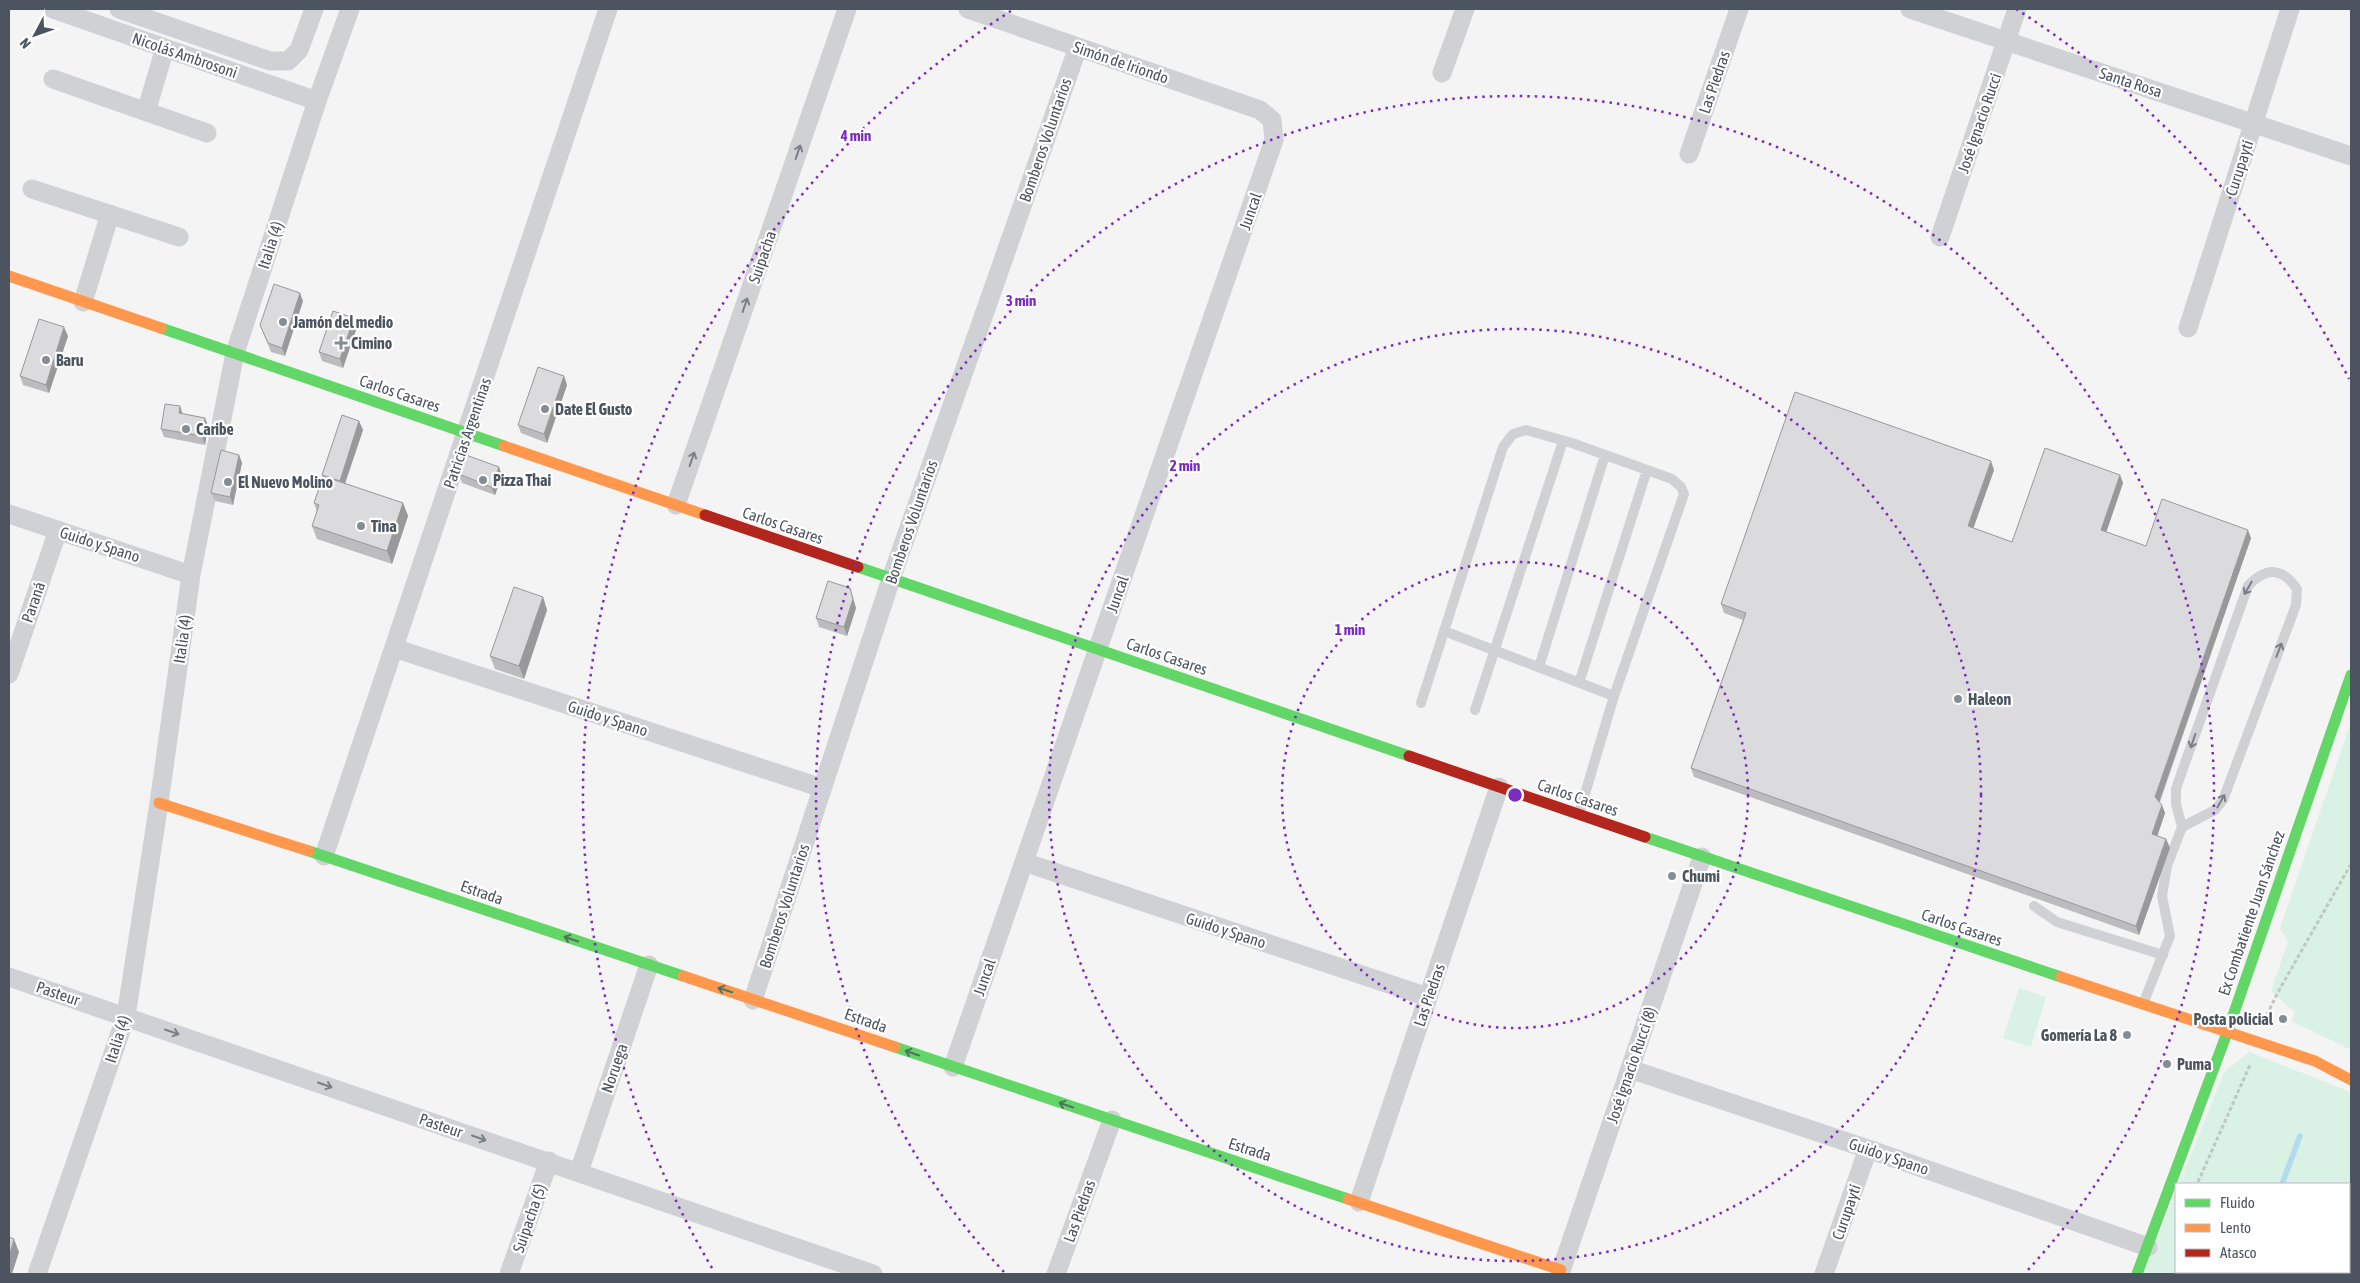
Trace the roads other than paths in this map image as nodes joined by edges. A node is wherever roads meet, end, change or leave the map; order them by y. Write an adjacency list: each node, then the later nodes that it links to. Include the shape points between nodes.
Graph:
1 (53, 9): 15 (street, Nicolás Ambrosoni)
2 (119, 9): 3 (street, via 270,61 288,61 299,50)
3 (314, 9)
4 (350, 9): 18 (street, Italia (4))
5 (608, 9): 33 (street, Patricias Argentinas)
6 (847, 9): 37 (street, Suipacha, one-way to 6)
7 (968, 9): 14 (street, Simón de Iriondo)
8 (1465, 9): 16 (street)
9 (1739, 9): 23 (street, Las Piedras)
10 (1910, 9): 13 (street, Santa Rosa)
11 (2017, 9): 13 (street, José Ignacio Rucci)
12 (2290, 9): 21 (street, Curupaytí)
13 (2006, 41): 21 (street, Santa Rosa); 28 (street, José Ignacio Rucci)
14 (1078, 47): 20 (street, Simón de Iriondo, via 1260,110); 41 (street, Bomberos Voluntarios)
15 (165, 48): 18 (street, Nicolás Ambrosoni); 19 (street)
16 (1442, 73)
17 (53, 80): 19 (street)
18 (317, 101): 32 (street, Italia (4))
19 (146, 112): 22 (street)
20 (1272, 120): 44 (street, Juncal, via 1274,140)
21 (2253, 123): 24 (street, Santa Rosa); 31 (street, Curupaytí)
22 (207, 133)
23 (1689, 154)
24 (2351, 156)
25 (32, 189): 26 (street)
26 (110, 214): 27 (street); 30 (street)
27 (179, 237)
28 (1940, 237)
29 (9, 276): 30 (street, Carlos Casares)
30 (83, 302): 32 (street, Carlos Casares)
31 (2188, 328)
32 (235, 353): 33 (street, Carlos Casares); 40 (street, Italia (4))
33 (467, 434): 37 (street, Carlos Casares); 43 (street, Patricias Argentinas)
34 (1563, 441): 35 (lane); 42 (lane, via 1526,430 1512,434 1503,447); 45 (lane)
35 (1605, 455): 36 (lane); 46 (lane)
36 (1647, 470): 49 (lane); 50 (lane, via 1672,479 1684,494)
37 (676, 505): 41 (street, Carlos Casares)
38 (9, 514): 39 (street, Guido y Spano)
39 (58, 530): 40 (street, Guido y Spano); 47 (street, Paraná)
40 (191, 575): 55 (street, Italia (4))
41 (891, 579): 44 (street, Carlos Casares); 54 (street, Bomberos Voluntarios)
42 (1444, 631): 45 (lane); 51 (lane)
43 (394, 648): 54 (street, Guido y Spano); 58 (street, Patricias Argentinas)
44 (1098, 650): 53 (street, Carlos Casares); 60 (street, Juncal)
45 (1493, 650): 46 (lane); 52 (lane)
46 (1538, 667): 49 (lane)
47 (9, 674)
48 (2351, 675): 69 (street, Ex Combatiente Juan Sánchez)
49 (1579, 683): 50 (lane)
50 (1614, 696): 56 (lane)
51 (1421, 703)
52 (1475, 710)
53 (1499, 787): 56 (street, Carlos Casares); 65 (street, Las Piedras)
54 (822, 788): 66 (street, Bomberos Voluntarios)
55 (159, 803): 58 (street, Estrada); 68 (street, Italia (4))
56 (1579, 815): 59 (street, Carlos Casares)
57 (2182, 827): 57 (lane, one-way to 57, via 2216,810 2223,800 2296,606 2298,589 2289,577 2272,572 2259,575 2248,586 2176,789); 62 (lane, via 2168,866 2162,896 2170,936)
58 (324, 856): 63 (street, Estrada, one-way to 58)
59 (1702, 857): 67 (street, Carlos Casares); 73 (street, José Ignacio Rucci (8))
60 (1024, 862): 65 (street, Guido y Spano); 72 (street, Juncal)
61 (2034, 906): 62 (lane, via 2057,922)
62 (2163, 955): 67 (lane)
63 (650, 965): 66 (street, Estrada, one-way to 63); 78 (street, Noruega)
64 (9, 977): 68 (street, Pasteur)
65 (1428, 997): 79 (street, Las Piedras)
66 (753, 1000): 72 (street, Estrada, one-way to 66)
67 (2143, 1005): 69 (street, Carlos Casares)
68 (126, 1016): 77 (street, Pasteur, one-way to 77); 82 (street, Italia (4))
69 (2227, 1033): 70 (street, Carlos Casares); 80 (street, Ex Combatiente Juan Sánchez)
70 (2316, 1061): 71 (street, Carlos Casares); 74 (street, Carlos Casares)
71 (2342, 1063)
72 (953, 1066): 75 (street, Estrada, one-way to 72)
73 (1630, 1068): 76 (street, Guido y Spano); 81 (street, José Ignacio Rucci (8))
74 (2351, 1080)
75 (1112, 1120): 79 (street, Estrada); 85 (street, Las Piedras)
76 (1868, 1149): 80 (street, Guido y Spano); 86 (street, Curupaytí)
77 (548, 1162): 78 (street, Pasteur); 83 (street, Suipacha (5))
78 (579, 1172): 84 (street, Pasteur)
79 (1359, 1202): 81 (street, Estrada)
80 (2148, 1247): 87 (street, Ex Combatiente Juan Sánchez)
81 (1561, 1272)
82 (40, 1273)
83 (510, 1274)
84 (873, 1274)
85 (1056, 1274)
86 (1824, 1274)
87 (2137, 1274)

